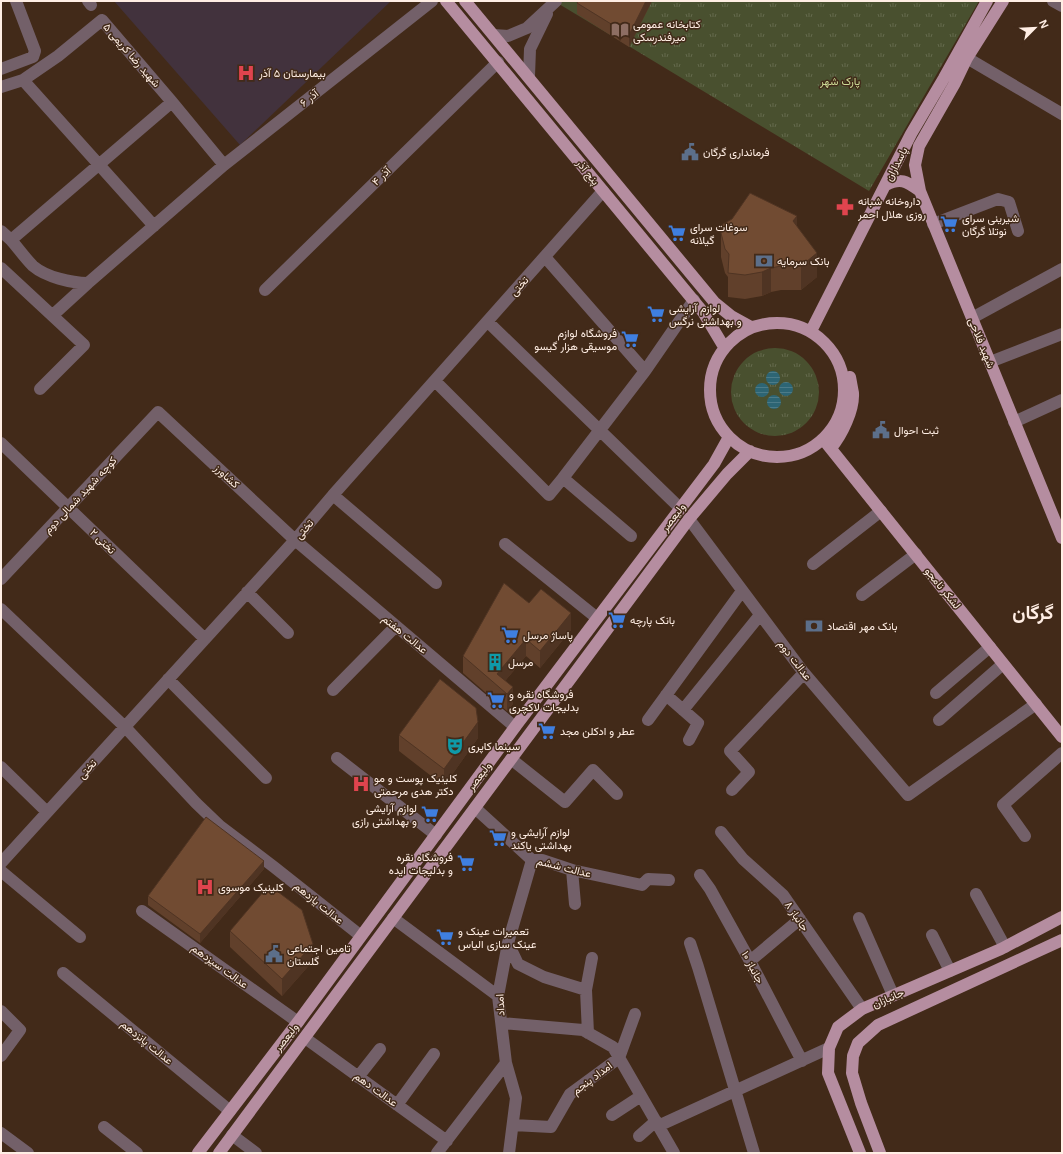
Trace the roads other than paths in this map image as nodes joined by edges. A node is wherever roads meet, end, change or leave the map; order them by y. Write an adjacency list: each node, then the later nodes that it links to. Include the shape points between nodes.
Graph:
1 (16, 1): 13 (street, via 35,55)
2 (432, 1): 21 (street, آذر ۶)
3 (446, 1): 12 (main road, پنج آذر)
4 (465, 1): 10 (main road, پنج آذر)
5 (987, 1): 22 (main road, پاسداران, via 911,134)
6 (1003, 1): 11 (main road, پاسداران)
7 (1053, 1): 9 (street)
8 (553, 4): 10 (street, via 527,28 508,36); 14 (street, via 530,49)
9 (1062, 6)
10 (494, 35): 14 (main road, پنج آذر)
11 (967, 58): 18 (street); 19 (main road, پاسداران)
12 (498, 62): 23 (main road, پنج آذر); 34 (street, آذر ۴)
13 (1, 69)
14 (529, 76): 39 (main road, پنج آذر, via 715,302 731,316)
15 (23, 80): 16 (street, شهید رضا کریمی ۵); 17 (street, شهید رضا کریمی ۵, via 58,56 102,20); 20 (street)
16 (1, 87)
17 (172, 102): 20 (street); 21 (street, شهید رضا کریمی ۵)
18 (1062, 114)
19 (918, 146): 24 (main road, شهید فلاحی, via 915,164)
20 (98, 164): 26 (street); 29 (street)
21 (224, 165): 26 (street, آذر ۶)
22 (886, 185): 24 (main road, via 894,181 906,182); 40 (main road, پاسداران)
23 (603, 191): 30 (street, تختی); 35 (main road, پنج آذر)
24 (920, 191): 25 (main road, شهید فلاحی)
25 (933, 224): 28 (street, via 998,199 1008,202); 37 (main road, شهید فلاحی)
26 (154, 226): 33 (street, آذر ۶)
27 (1, 230): 29 (street)
28 (1018, 231)
29 (11, 240): 33 (street, via 34,266 56,278)
30 (545, 257): 38 (street, تختی); 44 (street)
31 (1, 268): 36 (street)
32 (1062, 269): 37 (street)
33 (88, 283): 36 (street, آذر ۶)
34 (265, 290)
35 (694, 300): 42 (main road, پنج آذر); 44 (street)
36 (53, 314): 46 (street, via 84,345)
37 (972, 318): 43 (main road, شهید فلاحی)
38 (488, 322): 45 (street, تختی); 50 (street)
39 (751, 327): 40 (main road, via 771,322); 42 (main road)
40 (813, 328): 53 (main road, via 835,355 840,365 844,388 844,399)
41 (1062, 334): 43 (street)
42 (724, 347): 51 (main road, via 713,366 709,388 716,419)
43 (990, 362): 49 (main road, شهید فلاحی)
44 (645, 371): 50 (street)
45 (435, 382): 55 (street, via 549,495); 56 (street, تختی)
46 (40, 389)
47 (1062, 400): 49 (street)
48 (158, 412): 57 (street, کوچه شهید شمالی دوم); 63 (street, کشاورز)
49 (1014, 422): 62 (main road, شهید فلاحی)
50 (599, 430): 55 (street); 58 (street)
51 (729, 437): 54 (main road); 58 (main road, ولیعصر, via 714,464)
52 (1, 443): 57 (street, تختی ۲)
53 (827, 443): 54 (main road, via 784,457 766,456); 59 (main road, لشکر نامجو)
54 (750, 451): 60 (main road, ولیعصر)
55 (563, 478): 61 (street)
56 (333, 495): 63 (street, تختی); 68 (street)
57 (68, 508): 67 (street, کوچه شهید شمالی دوم); 77 (street, تختی ۲)
58 (680, 508): 74 (main road, ولیعصر)
59 (881, 511): 65 (main road, لشکر نامجو); 66 (street)
60 (689, 520): 69 (street, عدالت دوم); 95 (main road, ولیعصر)
61 (631, 536)
62 (1062, 538)
63 (295, 540): 70 (street, تختی); 75 (street, عدالت هفتم)
64 (505, 544): 74 (street)
65 (916, 554): 71 (street); 78 (main road, لشکر نامجو)
66 (813, 564)
67 (1, 579)
68 (436, 583)
69 (742, 591): 73 (street, عدالت دوم); 84 (street)
70 (247, 592): 76 (street); 77 (street, تختی)
71 (862, 595)
72 (1, 610): 89 (street, عدالت یازدهم)
73 (760, 615): 80 (street, عدالت دوم); 86 (street)
74 (597, 618): 90 (main road, ولیعصر)
75 (396, 626): 82 (street); 90 (street, عدالت هفتم)
76 (288, 633)
77 (205, 639): 81 (street, تختی)
78 (990, 647): 79 (main road, لشکر نامجو); 83 (street)
79 (1003, 664): 85 (main road, لشکر نامجو); 88 (street)
80 (804, 673): 85 (street, عدالت دوم, via 908,796); 98 (street, via 730,751 749,772)
81 (168, 679): 89 (street, تختی); 97 (street)
82 (333, 690)
83 (936, 693)
84 (666, 695): 86 (street); 87 (street)
85 (1036, 704): 91 (main road, لشکر نامجو)
86 (683, 710): 92 (street, via 698,723)
87 (648, 720)
88 (939, 720)
89 (125, 727): 101 (street, تختی); 120 (street, عدالت یازدهم, via 220,826)
90 (516, 727): 103 (main road, ولیعصر)
91 (1062, 737)
92 (689, 740)
93 (1062, 753): 104 (street, via 1003,805)
94 (337, 758): 103 (street)
95 (511, 759): 99 (street, via 564,802 593,770); 100 (main road, ولیعصر)
96 (1, 767): 101 (street)
97 (266, 778)
98 (732, 790)
99 (617, 794)
100 (475, 808): 105 (street, عدالت ششم); 114 (main road, ولیعصر)
101 (47, 812): 106 (street, تختی)
102 (721, 832): 116 (street, جانباز ۸, via 743,859 783,895)
103 (436, 835): 120 (main road, ولیعصر)
104 (1025, 836)
105 (532, 860): 107 (street, عدالت ششم, via 542,860); 122 (street, امداد)
106 (1, 863)
107 (572, 870): 110 (street, عدالت ششم, via 642,885 648,879); 112 (street)
108 (1, 871): 119 (street)
109 (700, 875): 126 (street, ۱۰ جانباز, via 710,888)
110 (669, 880)
111 (976, 894): 124 (street)
112 (575, 904)
113 (142, 911): 135 (street, عدالت سیزدهم)
114 (394, 918): 131 (street); 138 (main road, ولیعصر)
115 (859, 918): 130 (street)
116 (800, 919): 126 (street); 132 (street, جانباز ۸)
117 (1061, 921): 124 (main road, جانبازان)
118 (932, 935): 127 (street)
119 (80, 936)
120 (361, 936): 135 (main road, ولیعصر)
121 (1062, 940): 169 (main road, جانبازان, via 878,1025 858,1043 853,1056 852,1073)
122 (508, 943): 129 (street, via 518,964 544,977); 131 (street, امداد)
123 (690, 943): 147 (street)
124 (1004, 947): 127 (main road, جانبازان)
125 (592, 958): 129 (street)
126 (750, 961): 144 (street, ۱۰ جانباز)
127 (950, 971): 130 (main road, جانبازان)
128 (63, 973): 150 (street, عدالت پانزدهم)
129 (586, 990): 137 (street)
130 (893, 995): 132 (main road, جانبازان)
131 (498, 996): 136 (street, امداد)
132 (862, 1009): 139 (main road, جانبازان, via 838,1027)
133 (1, 1011): 142 (street, via 20,1030)
134 (635, 1014): 143 (street, امداد پنجم)
135 (298, 1022): 150 (main road, ولیعصر)
136 (502, 1023): 137 (street); 145 (street, امداد)
137 (585, 1032): 143 (street, via 613,1047)
138 (305, 1038): 146 (street, عدالت دهم); 156 (main road, ولیعصر)
139 (829, 1048): 144 (street); 168 (main road, جانبازان, via 828,1073)
140 (380, 1049): 146 (street)
141 (434, 1054): 149 (street)
142 (1, 1056)
143 (619, 1058): 148 (street); 153 (street, امداد پنجم, via 570,1094 551,1128)
144 (802, 1061): 147 (street)
145 (506, 1063): 153 (street, امداد, via 516,1098); 158 (street)
146 (358, 1077): 149 (street, عدالت دهم)
147 (735, 1092): 152 (street); 167 (street)
148 (641, 1096): 151 (street); 152 (street)
149 (397, 1105): 158 (street, عدالت دهم)
150 (230, 1111): 161 (main road, ولیعصر)
151 (612, 1115)
152 (657, 1124): 157 (street); 166 (street)
153 (513, 1125): 165 (street, امداد)
154 (104, 1127): 160 (street)
155 (1, 1134): 159 (street)
156 (232, 1135): 162 (main road, ولیعصر); 163 (street)
157 (639, 1136)
158 (447, 1141): 164 (street)
159 (28, 1153)
160 (138, 1153)
161 (198, 1153)
162 (219, 1153)
163 (256, 1153)
164 (437, 1153)
165 (509, 1153)
166 (674, 1153)
167 (754, 1153)
168 (860, 1153)
169 (880, 1153)

